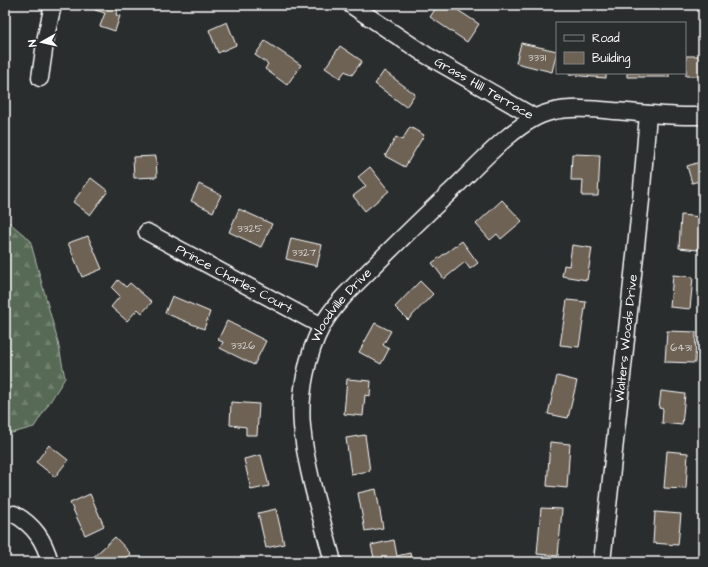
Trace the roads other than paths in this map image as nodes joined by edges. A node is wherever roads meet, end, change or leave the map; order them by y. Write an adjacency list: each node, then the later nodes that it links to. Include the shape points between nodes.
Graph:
1 (53, 5): 3 (street)
2 (351, 5): 6 (street, Grass Hill Terrace, via 426,55)
3 (40, 78)
4 (648, 114): 5 (street, Grass Hill Terrace); 6 (street, Grass Hill Terrace, via 574,109 551,111); 12 (street, Walters Woods Drive)
5 (703, 116)
6 (534, 117): 8 (street, Woodville Drive, via 496,148 398,242 348,292)
7 (147, 232): 8 (street, Prince Charles Court)
8 (322, 326): 11 (street, Woodville Drive, via 306,378 302,426 306,455)
9 (14, 514): 10 (street, via 40,535)
10 (50, 562)
11 (333, 562)
12 (602, 562)

